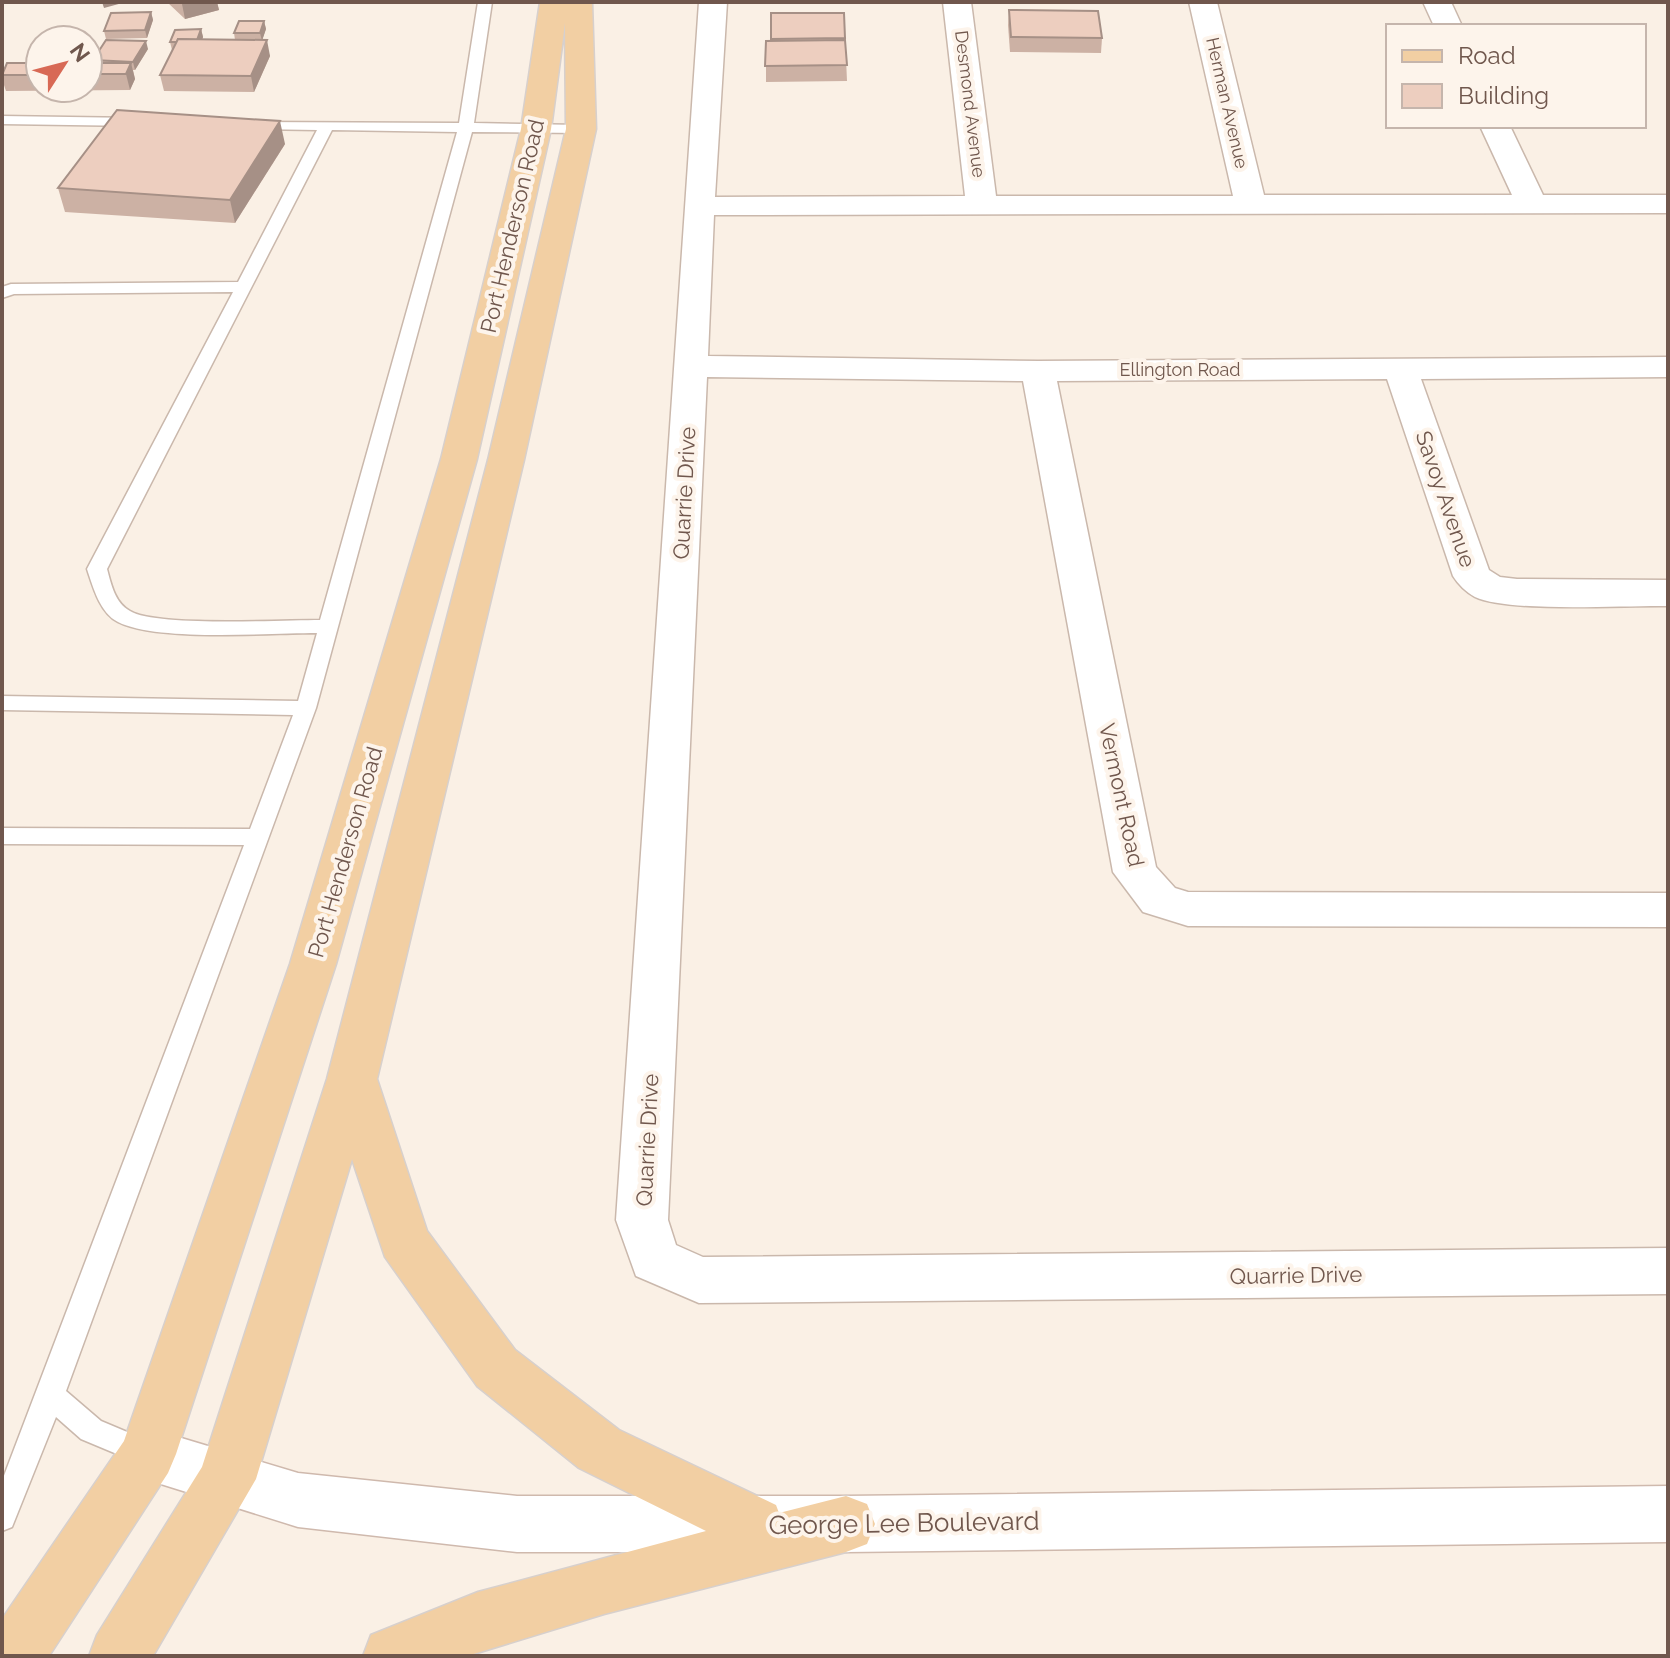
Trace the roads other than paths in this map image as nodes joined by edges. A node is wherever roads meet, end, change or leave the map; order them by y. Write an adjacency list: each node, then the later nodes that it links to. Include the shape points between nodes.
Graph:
1 (485, 2): 13 (lane)
2 (554, 2): 15 (main road, Port Henderson Road)
3 (578, 2): 15 (main road, Port Henderson Road)
4 (713, 2): 20 (street, Quarrie Drive)
5 (957, 2): 18 (street, Desmond Avenue)
6 (1203, 2): 19 (street, Herman Avenue)
7 (1437, 2): 8 (street)
8 (1447, 24)
9 (2, 120): 10 (lane)
10 (157, 123)
11 (234, 124): 12 (lane)
12 (327, 126): 13 (lane); 21 (lane)
13 (466, 128): 15 (lane); 28 (lane)
14 (1496, 128): 16 (street)
15 (559, 129): 34 (main road, Port Henderson Road, via 506,460); 37 (main road, Port Henderson Road, via 313,964)
16 (1532, 204): 17 (street); 19 (street)
17 (1668, 204)
18 (982, 205): 19 (street); 20 (street)
19 (1251, 205)
20 (699, 206): 23 (street, Quarrie Drive)
21 (243, 287): 22 (lane); 28 (lane, via 97,569 105,595 124,617 155,625)
22 (2, 293)
23 (691, 366): 26 (street, Ellington Road); 35 (street, Quarrie Drive, via 642,1220 655,1260 699,1280)
24 (1668, 367): 25 (street, Ellington Road)
25 (1401, 370): 26 (street, Ellington Road); 27 (street, Savoy Avenue, via 1472,576 1489,588 1517,592)
26 (1038, 371): 33 (street, Vermont Road, via 1135,872 1159,900 1188,909)
27 (1668, 593)
28 (329, 627): 30 (lane)
29 (2, 703): 30 (lane)
30 (306, 708): 32 (lane)
31 (2, 836): 32 (lane)
32 (258, 837): 36 (lane)
33 (1668, 910)
34 (352, 1079): 38 (main road, Port Henderson Road); 42 (main road, via 404,1241 496,1368 599,1449)
35 (1668, 1271)
36 (51, 1395): 37 (lane, via 91,1430); 40 (lane)
37 (148, 1454): 38 (street, George Lee Boulevard); 43 (main road, Port Henderson Road)
38 (227, 1479): 42 (street, George Lee Boulevard, via 298,1500 517,1524); 44 (main road, Port Henderson Road)
39 (1668, 1514): 41 (street, George Lee Boulevard)
40 (2, 1517)
41 (846, 1524): 42 (street, George Lee Boulevard); 45 (main road, via 604,1585 478,1622)
42 (755, 1525)
43 (13, 1656)
44 (119, 1656)
45 (393, 1656)

